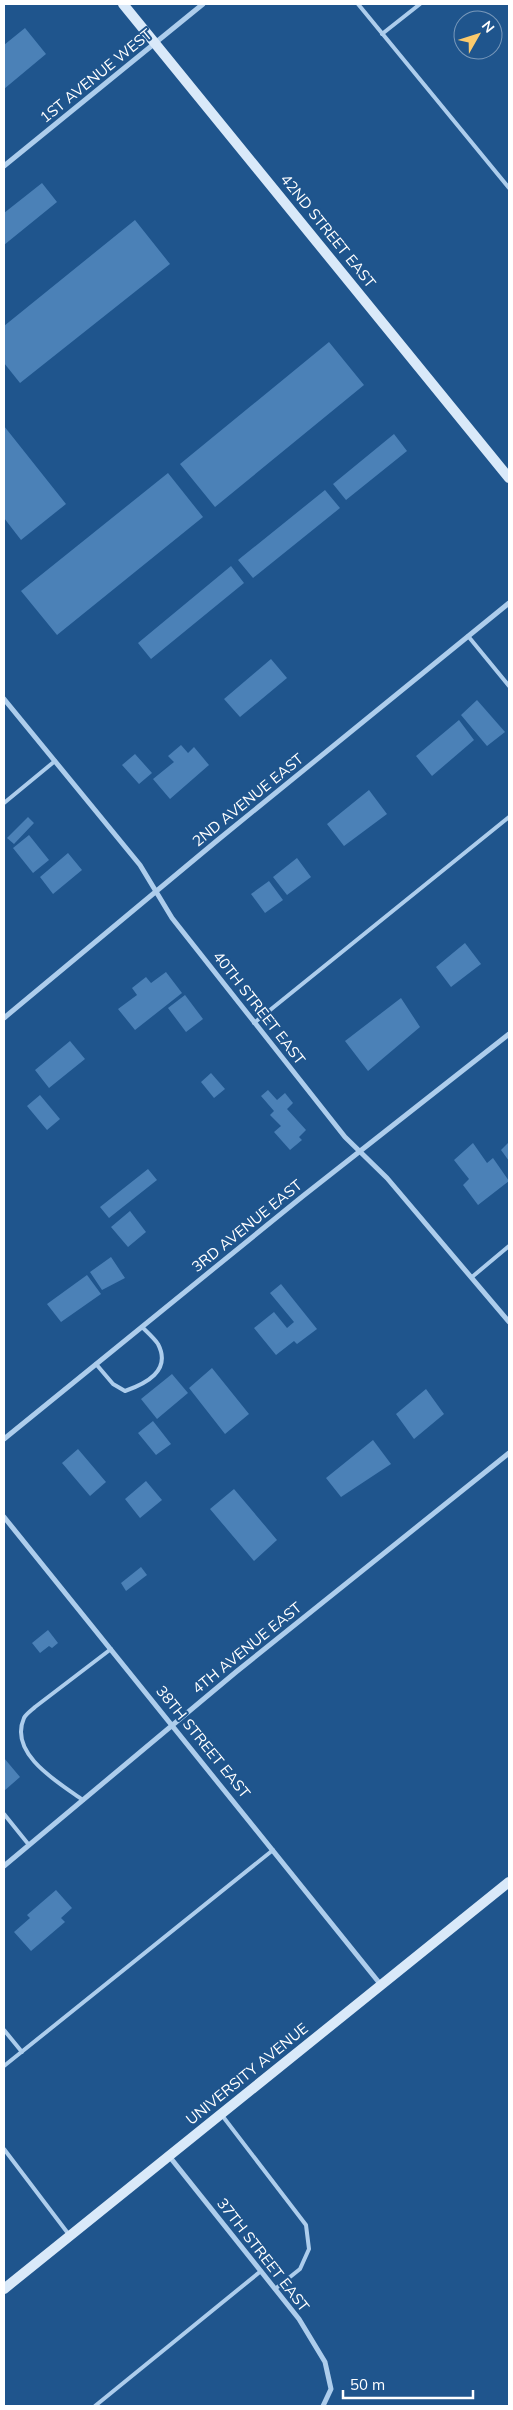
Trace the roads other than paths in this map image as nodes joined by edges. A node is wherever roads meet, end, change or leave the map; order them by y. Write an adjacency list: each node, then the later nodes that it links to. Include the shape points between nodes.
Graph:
1 (122, 4): 6 (street, 42ND STREET EAST)
2 (203, 4): 6 (street, 1ST AVENUE WEST)
3 (358, 4): 5 (lane)
4 (420, 4): 5 (lane)
5 (382, 34): 8 (lane)
6 (156, 44): 7 (street, 1ST AVENUE WEST); 9 (street, 42ND STREET EAST)
7 (4, 166)
8 (509, 188)
9 (509, 478)
10 (509, 603): 11 (street, 2ND AVENUE EAST)
11 (468, 636): 12 (lane); 17 (street, 2ND AVENUE EAST)
12 (509, 686)
13 (4, 699): 14 (street, 40TH STREET EAST)
14 (55, 761): 15 (lane); 17 (street, 40TH STREET EAST, via 140,865)
15 (4, 803)
16 (509, 817): 19 (lane)
17 (156, 891): 18 (street, 2ND AVENUE EAST); 19 (street, 40TH STREET EAST, via 172,918)
18 (4, 1018)
19 (254, 1023): 21 (street, 40TH STREET EAST)
20 (509, 1034): 21 (street, 3RD AVENUE EAST)
21 (360, 1152): 23 (street, 40TH STREET EAST, via 387,1178); 25 (street, 3RD AVENUE EAST)
22 (509, 1246): 23 (lane)
23 (472, 1277): 24 (street, 40TH STREET EAST)
24 (509, 1322)
25 (142, 1326): 26 (street, 3RD AVENUE EAST); 26 (lane, via 158,1345 161,1360 155,1376 125,1391 113,1384)
26 (96, 1364): 27 (street, 3RD AVENUE EAST)
27 (4, 1439)
28 (509, 1453): 31 (street, 4TH AVENUE EAST)
29 (4, 1517): 30 (street, 38TH STREET EAST)
30 (111, 1649): 31 (street, 38TH STREET EAST); 32 (lane, via 24,1718 21,1736 29,1756 46,1774)
31 (173, 1725): 32 (street, 4TH AVENUE EAST); 35 (street, 38TH STREET EAST)
32 (83, 1800): 34 (street, 4TH AVENUE EAST)
33 (4, 1814): 34 (lane)
34 (29, 1845): 36 (street, 4TH AVENUE EAST)
35 (274, 1850): 38 (street, 38TH STREET EAST); 40 (lane)
36 (4, 1866)
37 (509, 1882): 38 (street, UNIVERSITY AVENUE)
38 (381, 1984): 42 (street, UNIVERSITY AVENUE)
39 (4, 2030): 40 (lane)
40 (22, 2052): 41 (lane)
41 (4, 2066)
42 (221, 2114): 44 (street, UNIVERSITY AVENUE); 48 (lane, via 306,2225 309,2249 300,2269)
43 (4, 2149): 45 (lane)
44 (169, 2156): 45 (street, UNIVERSITY AVENUE); 46 (street, 37TH STREET EAST)
45 (70, 2236): 47 (street, UNIVERSITY AVENUE)
46 (261, 2271): 48 (street, 37TH STREET EAST); 49 (lane)
47 (4, 2289)
48 (275, 2289): 50 (street, 37TH STREET EAST, via 325,2362 331,2389)
49 (95, 2406)
50 (323, 2406)

